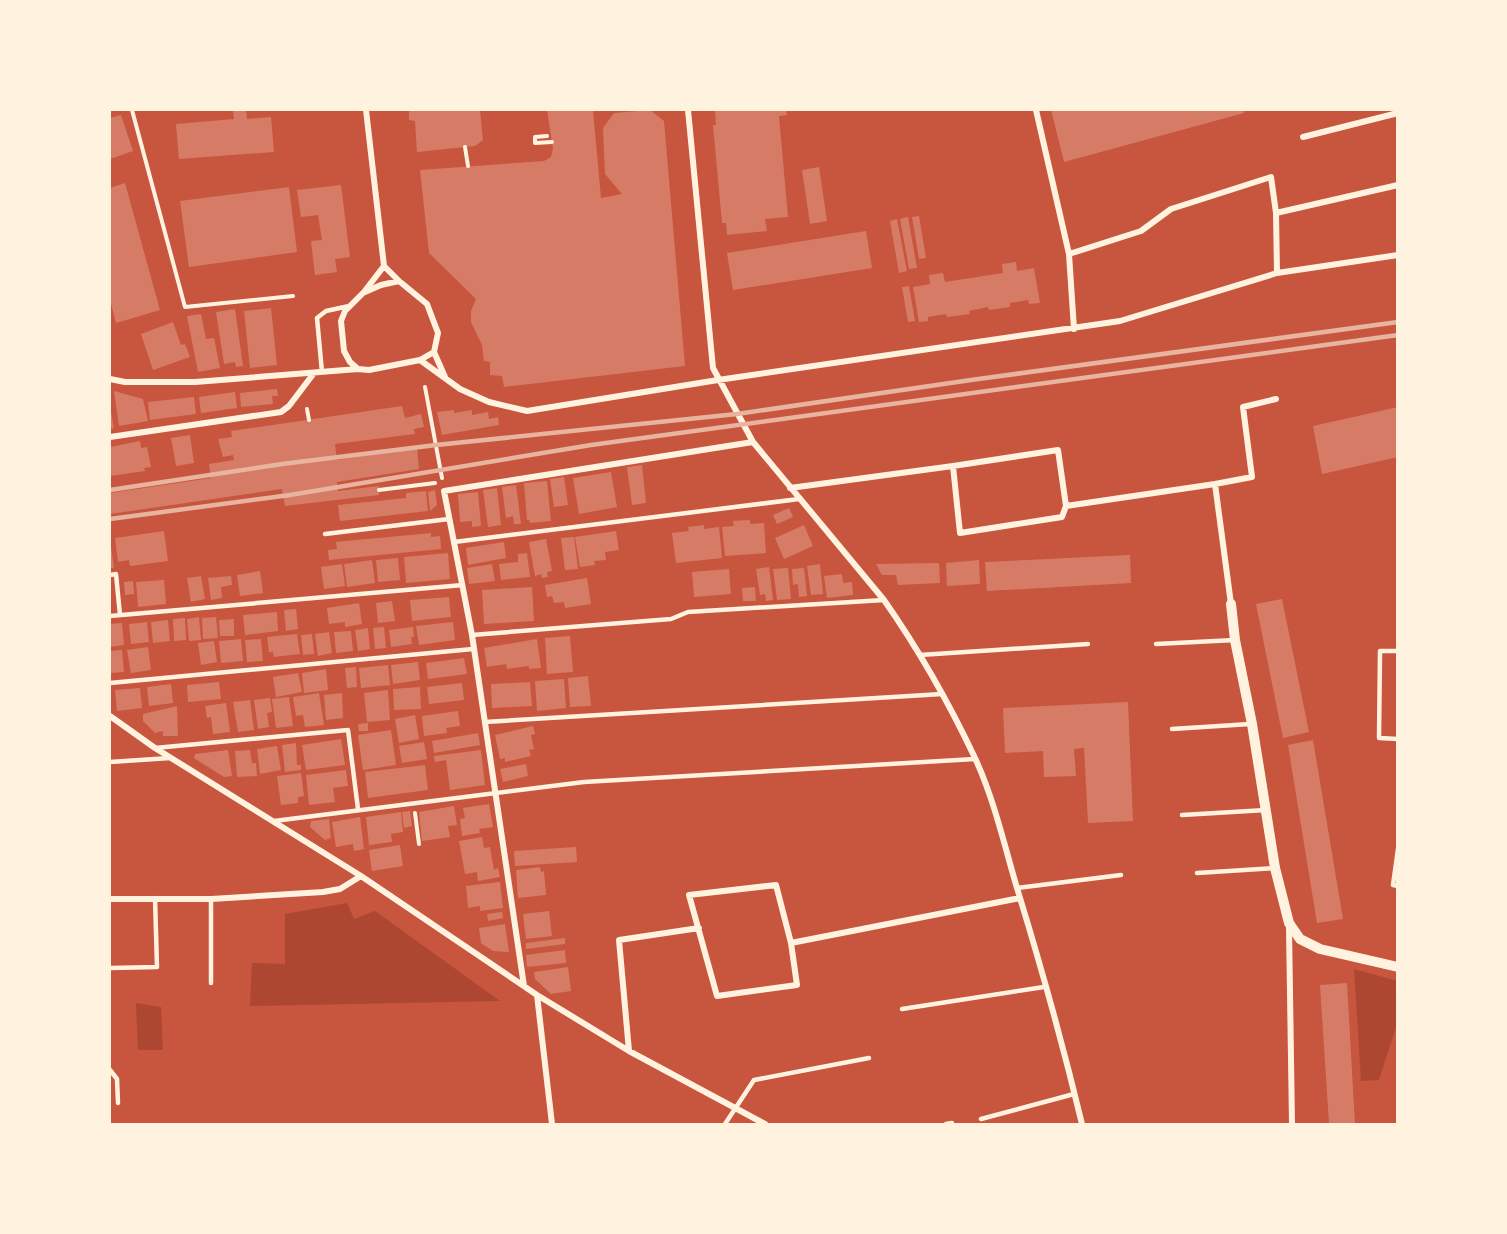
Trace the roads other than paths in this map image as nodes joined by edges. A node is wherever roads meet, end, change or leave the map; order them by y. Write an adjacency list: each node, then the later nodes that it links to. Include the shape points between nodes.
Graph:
1 (366, 110): 10 (street)
2 (688, 110): 23 (street, via 713,368)
3 (1036, 110): 8 (street)
4 (1398, 113): 5 (street)
5 (1303, 138)
6 (1398, 185): 7 (street)
7 (1276, 213): 8 (street, via 1271,177 1171,208 1141,231); 11 (street)
8 (1069, 254): 15 (street)
9 (1398, 255): 11 (street)
10 (384, 266): 12 (street); 13 (street)
11 (1277, 273): 15 (street, via 1120,321)
12 (399, 281): 13 (street); 16 (street, via 427,304 438,333)
13 (364, 292): 14 (street)
14 (351, 305): 18 (street, via 341,321 344,351); 19 (lane, via 326,311 317,318)
15 (1074, 329): 23 (street)
16 (434, 352): 17 (street); 21 (street)
17 (420, 360): 18 (street); 21 (street)
18 (358, 369): 19 (street)
19 (322, 372): 20 (street)
20 (314, 373): 22 (street, via 195,382); 25 (street, via 281,412)
21 (445, 378): 23 (street, via 479,398 527,411)
22 (110, 379)
23 (718, 380): 26 (street)
24 (1276, 399): 28 (street, via 1243,407 1252,477)
25 (110, 436)
26 (753, 442): 29 (street); 32 (street, via 444,491)
27 (952, 466): 29 (street); 31 (street, via 1059,450); 31 (street, via 960,533 1062,517)
28 (1215, 484): 31 (street); 38 (street)
29 (790, 488): 30 (street)
30 (799, 499): 34 (lane); 37 (street)
31 (1066, 506)
32 (449, 519): 33 (lane); 34 (street)
33 (325, 534)
34 (454, 542): 36 (street)
35 (110, 575): 39 (lane, via 116,574)
36 (463, 585): 39 (lane); 41 (street)
37 (884, 600): 41 (lane, via 688,612 670,619); 47 (street)
38 (1231, 604): 42 (street)
39 (120, 615): 40 (lane)
40 (110, 616)
41 (472, 635): 45 (street)
42 (1235, 639): 44 (lane); 52 (street)
43 (1088, 644): 47 (lane)
44 (1156, 644)
45 (473, 649): 48 (lane); 51 (street)
46 (1398, 651): 54 (lane, via 1380,651 1379,738)
47 (920, 655): 49 (street)
48 (110, 683)
49 (942, 694): 51 (lane); 57 (street)
50 (110, 716): 55 (street)
51 (485, 722): 59 (street)
52 (1252, 724): 53 (lane); 61 (street)
53 (1172, 729)
54 (1398, 739)
55 (155, 748): 56 (street); 60 (lane, via 348,730)
56 (171, 758): 58 (lane); 63 (street)
57 (975, 759): 59 (lane, via 584,782); 70 (street)
58 (110, 762)
59 (495, 794): 60 (lane); 81 (street)
60 (358, 809): 63 (lane)
61 (1267, 810): 62 (lane); 65 (street)
62 (1182, 815)
63 (274, 821): 68 (street)
64 (1398, 849): 69 (lane, via 1393,885)
65 (1275, 868): 66 (lane); 75 (street)
66 (1197, 873)
67 (1121, 875): 70 (lane)
68 (361, 876): 74 (street, via 340,889 323,892); 81 (street)
69 (1398, 886)
70 (1017, 888): 72 (street)
71 (155, 898): 73 (street); 74 (street); 79 (lane, via 157,967)
72 (1020, 898): 77 (street); 82 (street)
73 (110, 899)
74 (211, 899): 80 (lane)
75 (1289, 923): 78 (street, via 1300,939 1320,949); 96 (street)
76 (699, 928): 77 (street, via 689,895 776,885); 77 (street, via 717,996 798,985); 85 (street, via 619,940)
77 (791, 943)
78 (1398, 967)
79 (110, 968)
80 (211, 983)
81 (524, 986): 83 (street)
82 (1044, 987): 84 (lane); 88 (street)
83 (537, 996): 85 (street); 92 (street)
84 (902, 1009)
85 (629, 1051): 90 (street)
86 (869, 1058): 90 (lane, via 754,1080)
87 (110, 1070): 89 (lane, via 117,1079)
88 (1074, 1094): 91 (lane); 95 (street)
89 (118, 1104)
90 (735, 1108): 93 (lane); 94 (street)
91 (981, 1119)
92 (552, 1125)
93 (725, 1125)
94 (765, 1125)
95 (1082, 1125)
96 (1292, 1125)

